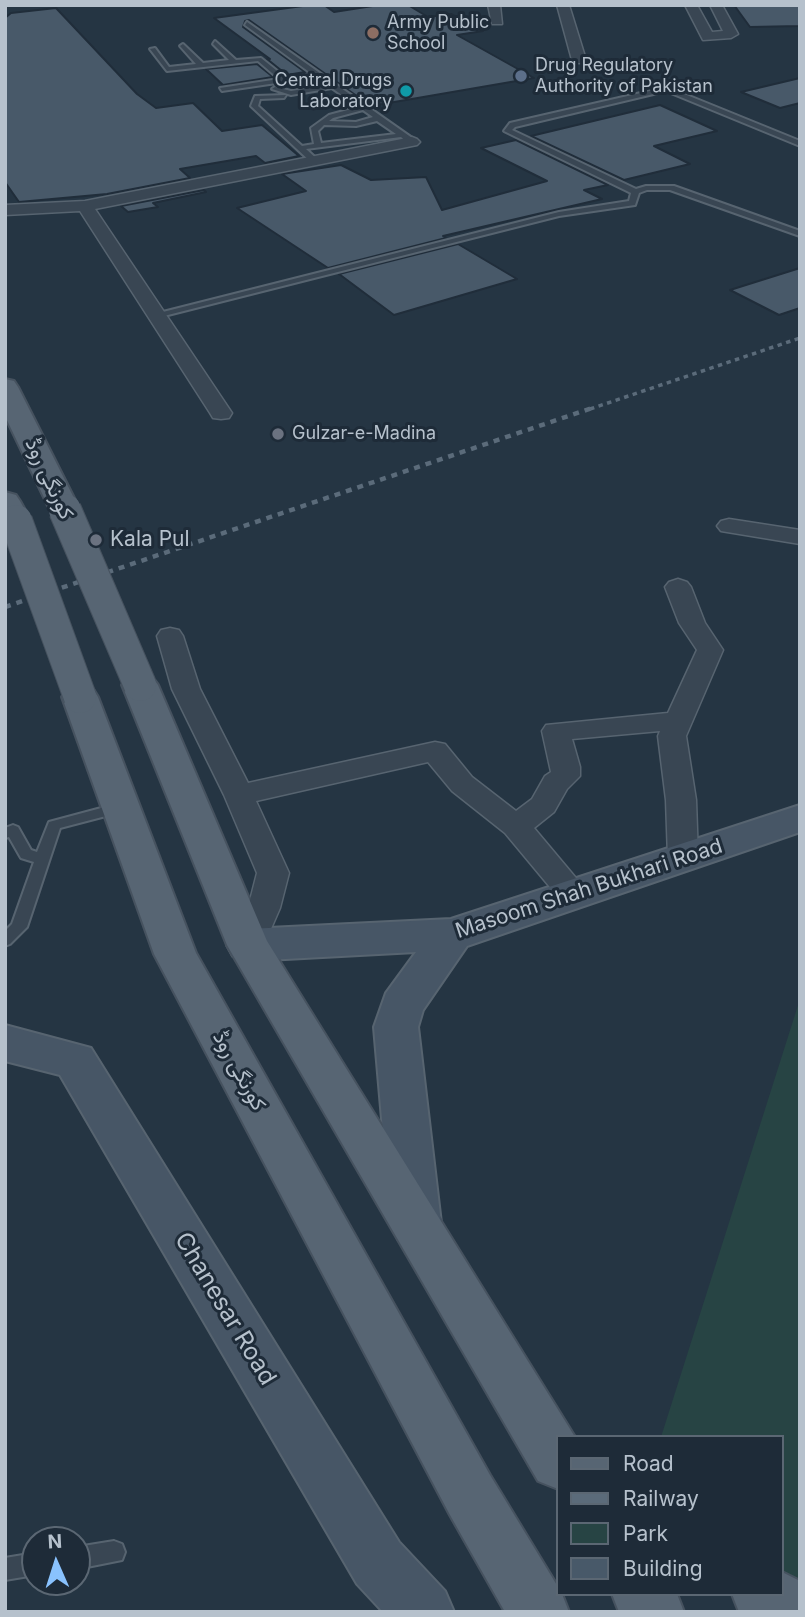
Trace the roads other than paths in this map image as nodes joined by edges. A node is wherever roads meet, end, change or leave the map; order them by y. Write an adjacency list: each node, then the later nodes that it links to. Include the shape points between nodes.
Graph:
1 (494, 5): 5 (street)
2 (563, 5): 10 (street)
3 (691, 5): 4 (street, via 708,37 730,34)
4 (716, 5)
5 (497, 21)
6 (247, 24): 13 (lane)
7 (215, 43): 11 (lane)
8 (183, 46): 12 (lane)
9 (153, 49): 12 (lane, via 167,69)
10 (579, 60)
11 (235, 62): 12 (lane); 14 (lane, via 259,59)
12 (201, 65)
13 (318, 75): 14 (lane); 15 (lane)
14 (285, 80): 16 (lane)
15 (334, 86): 17 (lane, via 291,93); 19 (lane)
16 (222, 89)
17 (257, 90)
18 (284, 96): 24 (lane, via 257,97 254,106)
19 (363, 108): 20 (lane); 21 (lane, via 331,116)
20 (379, 118): 21 (lane, via 356,124); 22 (lane)
21 (323, 123): 25 (lane, via 314,131)
22 (407, 139): 25 (street)
23 (800, 144): 26 (lane, via 667,89 507,129)
24 (300, 148): 25 (lane); 25 (lane)
25 (316, 153): 27 (street)
26 (635, 192): 29 (lane, via 676,189); 30 (lane, via 632,203 559,214)
27 (85, 206): 28 (street); 30 (street)
28 (5, 210)
29 (800, 234)
30 (156, 315): 32 (street)
31 (5, 387): 49 (main road, کورنگی روڈ, bridge, via 65,510)
32 (221, 413)
33 (10, 511): 40 (main road, کورنگی روڈ, bridge)
34 (729, 526): 35 (street)
35 (800, 537)
36 (678, 587): 38 (street, via 692,623 710,650)
37 (170, 636): 39 (street, via 186,689)
38 (678, 721): 42 (street, via 556,731 565,776 555,783 544,805); 44 (street, via 672,736)
39 (239, 794): 42 (street, via 435,751 462,784); 49 (street, via 273,873)
40 (121, 808): 45 (lane, via 54,825); 58 (main road, کورنگی روڈ, via 175,954 470,1495)
41 (800, 818): 44 (street, Masoom Shah Bukhari Road)
42 (516, 826): 46 (street)
43 (5, 833): 45 (lane, via 13,830 26,854)
44 (683, 858): 46 (street, Masoom Shah Bukhari Road)
45 (41, 859): 48 (lane, via 19,927)
46 (575, 896): 47 (street, Masoom Shah Bukhari Road)
47 (452, 935): 49 (street, Masoom Shah Bukhari Road); 51 (street, via 402,1005 396,1027)
48 (5, 940)
49 (248, 945): 51 (main road, کورنگی روڈ)
50 (5, 1043): 57 (street, Chanesar Road, via 75,1061 378,1563)
51 (416, 1227): 52 (main road, کورنگی روڈ)
52 (556, 1458)
53 (114, 1552): 54 (lane)
54 (91, 1556)
55 (643, 1596): 59 (main road)
56 (766, 1596): 60 (main road)
57 (424, 1612)
58 (539, 1612)
59 (654, 1612)
60 (796, 1612)

